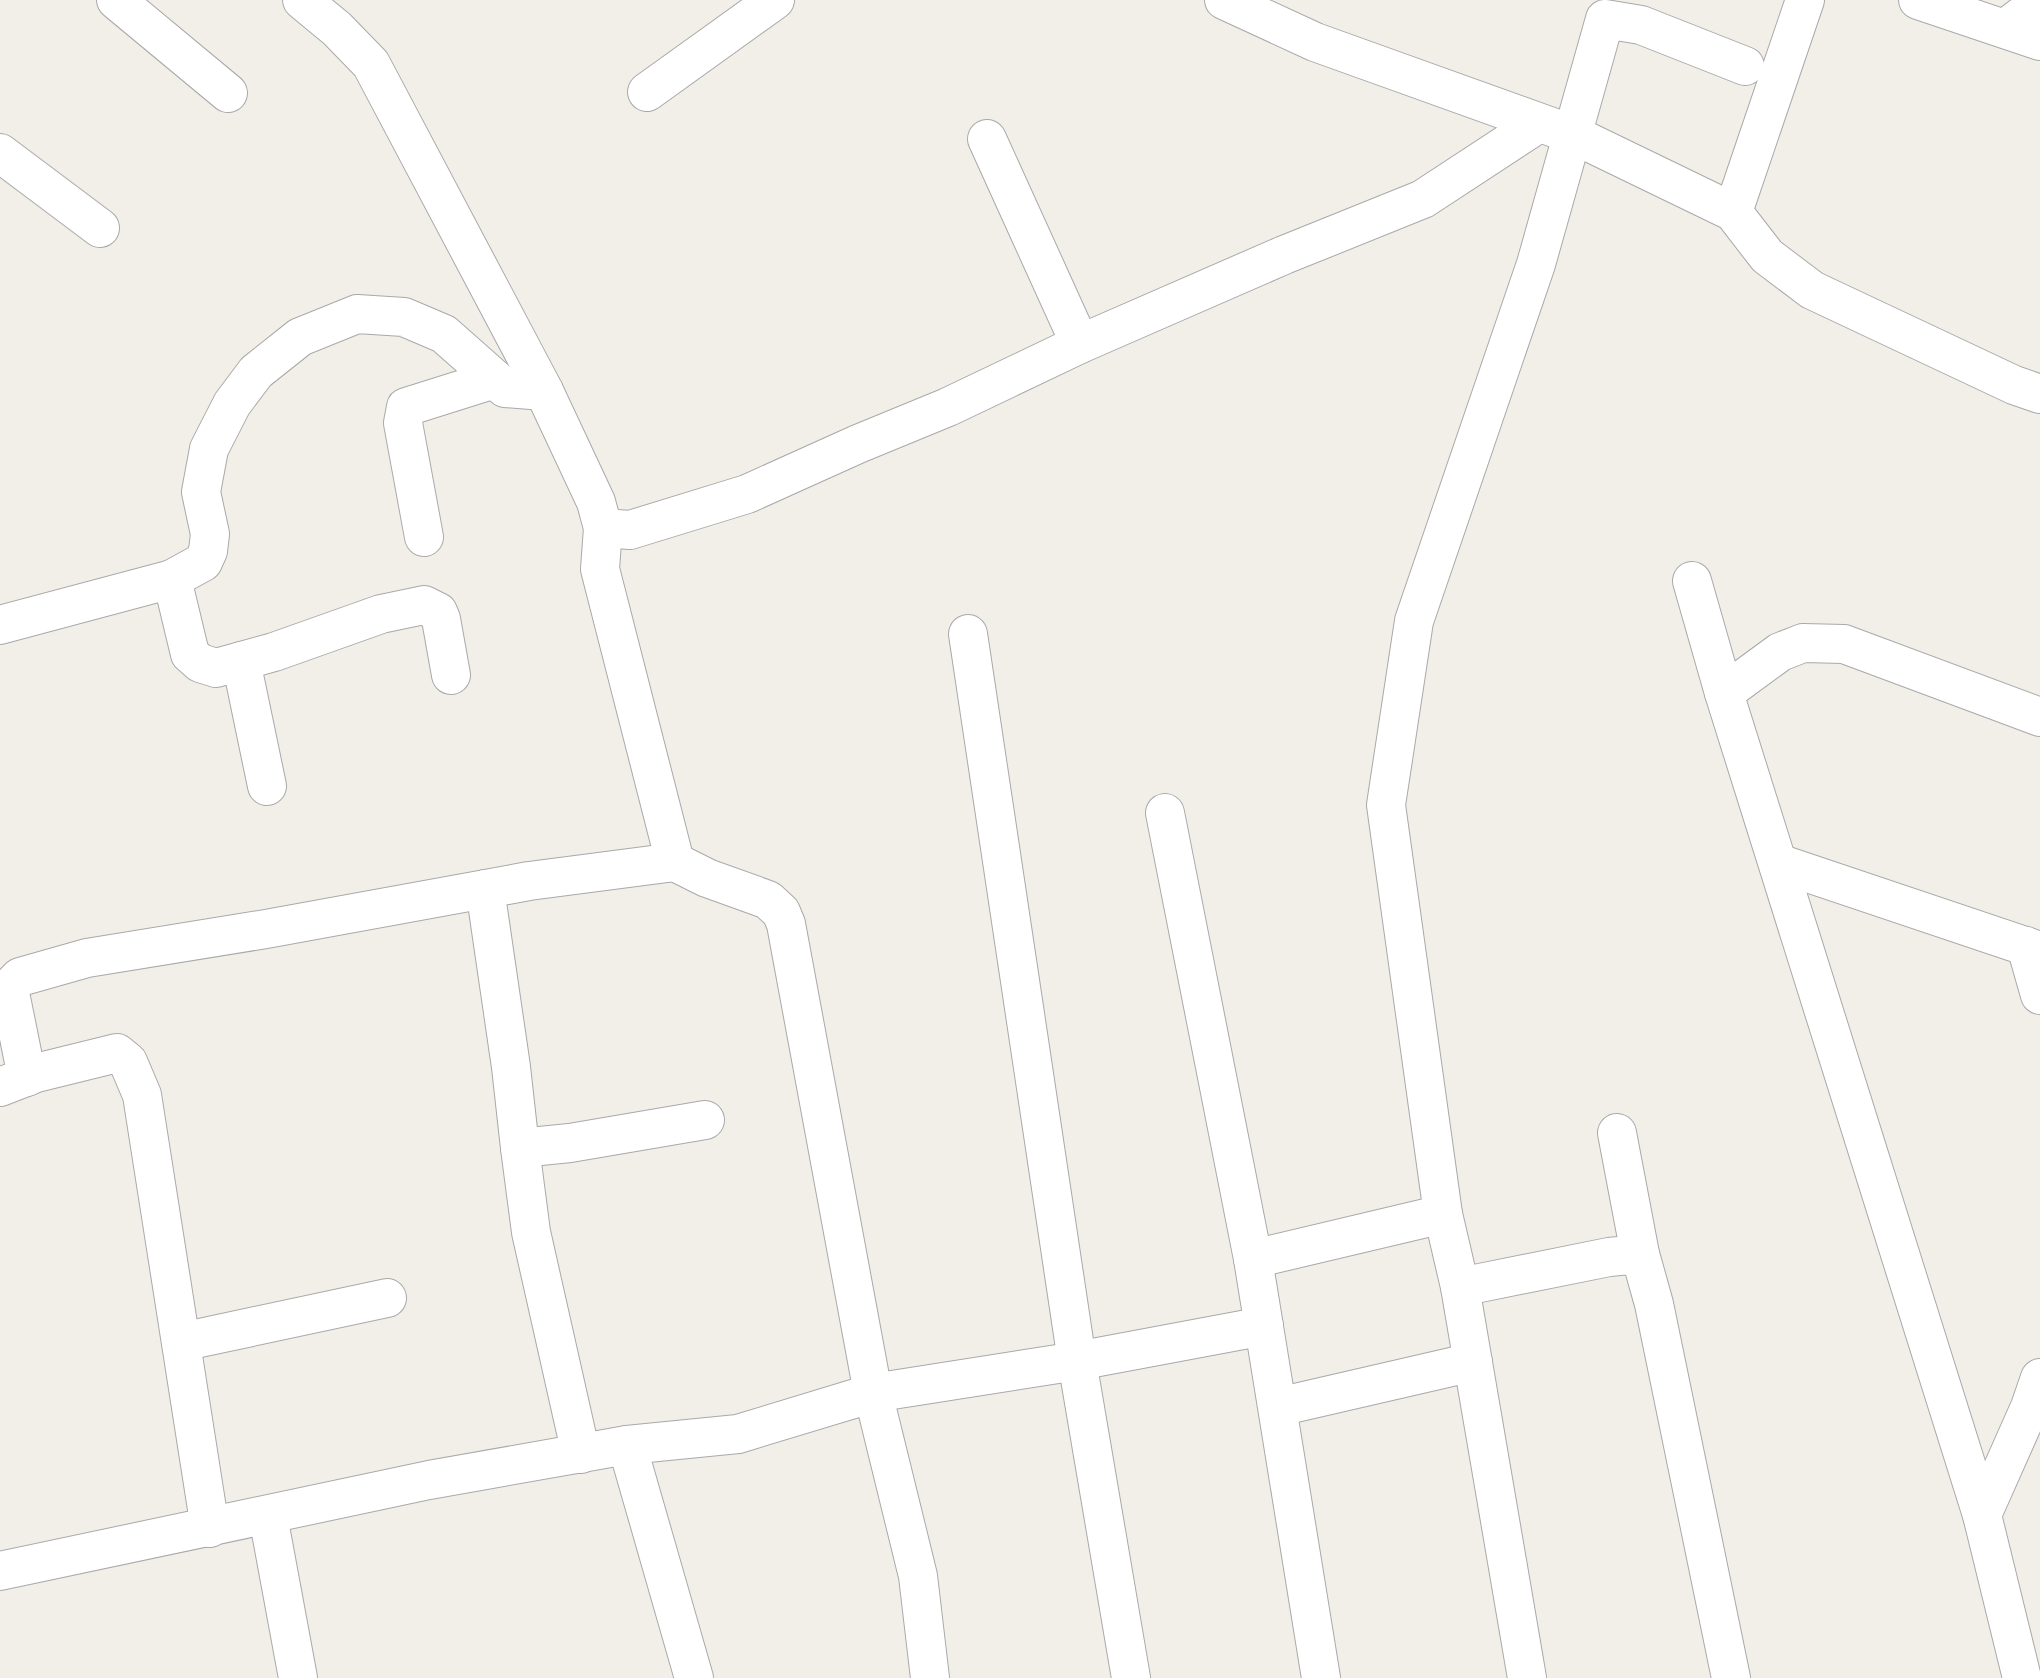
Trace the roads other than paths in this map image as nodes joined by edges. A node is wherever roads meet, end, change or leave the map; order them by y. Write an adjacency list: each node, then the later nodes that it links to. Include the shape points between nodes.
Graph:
1 (116, 0): 11 (street)
2 (302, 0): 20 (street, via 371,64)
3 (775, 0): 10 (street)
4 (1224, 0): 12 (street, via 1315,42)
5 (1805, 0): 16 (street)
6 (1918, 0): 8 (street)
7 (2040, 2): 8 (street)
8 (2023, 35)
9 (1745, 66): 13 (street, via 1641,25 1605,19)
10 (647, 92)
11 (228, 93)
12 (1539, 123): 13 (street); 18 (street, via 1423,199)
13 (1574, 135): 16 (street); 44 (street, via 1536,264 1414,621 1386,805)
14 (987, 139): 18 (street)
15 (0, 153): 17 (street)
16 (1733, 212): 21 (street, via 1768,256 1812,290)
17 (100, 228)
18 (1080, 344): 22 (street, via 747,494 630,530)
19 (495, 379): 20 (street, via 505,388); 23 (street, via 405,407 403,423); 24 (street, via 443,334 404,317 358,314 300,337 256,372 209,449 201,492 210,534 208,551 202,562)
20 (544, 391): 22 (street, via 596,502)
21 (2040, 394)
22 (603, 528): 34 (street, via 600,569)
23 (425, 537)
24 (172, 579): 26 (street); 28 (street, via 190,654 216,668)
25 (1692, 581): 30 (street)
26 (0, 625)
27 (968, 634): 51 (street)
28 (241, 661): 29 (street, via 381,614 424,605 441,619); 32 (street)
29 (451, 675)
30 (1724, 693): 31 (street, via 1780,652 1803,643 1844,644); 35 (street)
31 (2040, 717)
32 (267, 786)
33 (1165, 813): 46 (street)
34 (675, 862): 36 (street); 54 (street, via 768,900 786,924)
35 (1778, 863): 37 (street); 58 (street)
36 (485, 889): 38 (street, via 87,958 20,977); 43 (street)
37 (2033, 949): 39 (street)
38 (5, 988): 40 (street)
39 (2040, 995)
40 (14, 1082): 50 (street, via 117,1053 128,1062 142,1095)
41 (705, 1120): 43 (street)
42 (1617, 1133): 45 (street)
43 (520, 1148): 57 (street, via 531,1232)
44 (1443, 1214): 46 (street); 47 (street)
45 (1640, 1254): 47 (street); 68 (street)
46 (1253, 1259): 49 (street)
47 (1460, 1287): 52 (street)
48 (387, 1298): 50 (street)
49 (1264, 1326): 51 (street); 55 (street)
50 (181, 1342): 60 (street)
51 (1077, 1362): 54 (street); 65 (street)
52 (1473, 1362): 55 (street); 67 (street)
53 (2040, 1378): 58 (street)
54 (873, 1393): 56 (street, via 738,1434); 64 (street, via 918,1576)
55 (1278, 1407): 66 (street)
56 (627, 1445): 57 (street); 63 (street)
57 (582, 1454): 59 (street, via 429,1480)
58 (1982, 1515): 69 (street)
59 (268, 1516): 60 (street); 62 (street)
60 (210, 1528): 61 (street)
61 (0, 1570)
62 (298, 1678)
63 (694, 1678)
64 (930, 1678)
65 (1131, 1678)
66 (1321, 1678)
67 (1527, 1678)
68 (1731, 1678)
69 (2022, 1678)

